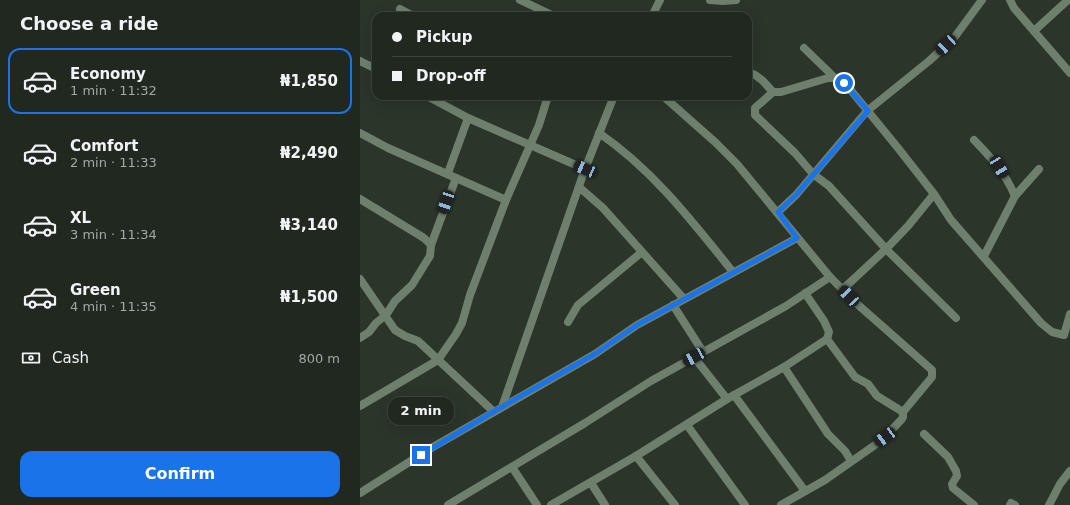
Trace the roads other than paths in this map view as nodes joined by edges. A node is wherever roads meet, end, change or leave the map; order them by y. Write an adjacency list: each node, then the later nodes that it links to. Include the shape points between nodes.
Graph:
1 (520, 0): 10 (street)
2 (710, 0): 3 (street)
3 (736, 0)
4 (982, 0): 24 (street, via 954,38)
5 (1010, 0): 12 (street)
6 (1068, 0): 12 (street)
7 (658, 1): 11 (street)
8 (400, 9): 9 (street)
9 (406, 12)
10 (546, 12)
11 (654, 12)
12 (1034, 31): 16 (street)
13 (804, 48): 18 (street)
14 (360, 61): 15 (street)
15 (372, 67)
16 (1070, 73)
17 (752, 74): 19 (street)
18 (835, 78): 19 (street); 24 (street, via 844,83)
19 (773, 92): 33 (street, via 755,108 755,115)
20 (434, 100): 25 (street)
21 (547, 100): 29 (street)
22 (612, 100): 27 (street)
23 (667, 100): 40 (street, via 732,159)
24 (868, 111): 33 (street); 36 (street)
25 (468, 118): 29 (street); 32 (street)
26 (360, 133): 32 (street, via 388,148)
27 (599, 133): 30 (street); 48 (street, via 619,147 665,189)
28 (974, 140): 37 (street, via 999,167)
29 (530, 144): 30 (street); 39 (street)
30 (585, 169): 35 (street)
31 (1039, 169): 37 (street)
32 (448, 173): 34 (street)
33 (813, 174): 40 (street); 45 (street, via 829,186)
34 (456, 178): 39 (street); 41 (street)
35 (579, 187): 46 (street, via 603,208); 67 (street)
36 (934, 194): 45 (street); 47 (street, via 952,220)
37 (1015, 196): 47 (street)
38 (360, 199): 42 (street)
39 (506, 200): 63 (street, via 462,322)
40 (778, 212): 43 (street)
41 (436, 232): 42 (street); 44 (street)
42 (424, 238): 44 (street)
43 (797, 238): 48 (street); 49 (street)
44 (431, 245): 56 (street, via 430,256 412,285 395,301)
45 (886, 249): 51 (street); 57 (street)
46 (642, 252): 53 (street); 58 (street, via 578,305)
47 (984, 256): 55 (street, via 1052,332 1064,335)
48 (733, 272): 53 (street)
49 (830, 277): 51 (street); 52 (street)
50 (360, 279): 56 (street)
51 (843, 289): 69 (street, via 856,304 932,370 932,376)
52 (805, 293): 60 (street, via 824,321 829,332); 61 (street, via 766,318)
53 (684, 299): 54 (street)
54 (673, 305): 61 (street); 67 (street, via 637,325 595,354)
55 (1070, 314)
56 (386, 315): 59 (street); 63 (street, via 395,330 418,341)
57 (956, 318)
58 (568, 322)
59 (360, 338)
60 (827, 339): 64 (street); 69 (street, via 855,376 868,384 877,396)
61 (703, 352): 62 (street)
62 (694, 357): 65 (street); 74 (street)
63 (438, 360): 66 (street); 68 (street)
64 (784, 367): 65 (street); 73 (street, via 828,434)
65 (731, 397): 70 (street); 77 (street)
66 (360, 406)
67 (502, 407): 68 (street)
68 (493, 412): 78 (street)
69 (902, 412): 73 (street, via 902,419 885,437)
70 (687, 425): 72 (street); 84 (street)
71 (924, 434): 86 (street, via 948,457 956,471 953,488)
72 (636, 456): 76 (street); 83 (street)
73 (852, 461): 77 (street, via 825,480)
74 (512, 467): 79 (street); 80 (street)
75 (1070, 471): 89 (street)
76 (591, 483): 81 (street); 82 (street)
77 (804, 490): 85 (street)
78 (360, 493)
79 (448, 505)
80 (537, 505)
81 (551, 505)
82 (605, 505)
83 (675, 505)
84 (745, 505)
85 (781, 505)
86 (974, 505)
87 (1010, 505): 88 (street)
88 (1015, 505)
89 (1049, 505)

